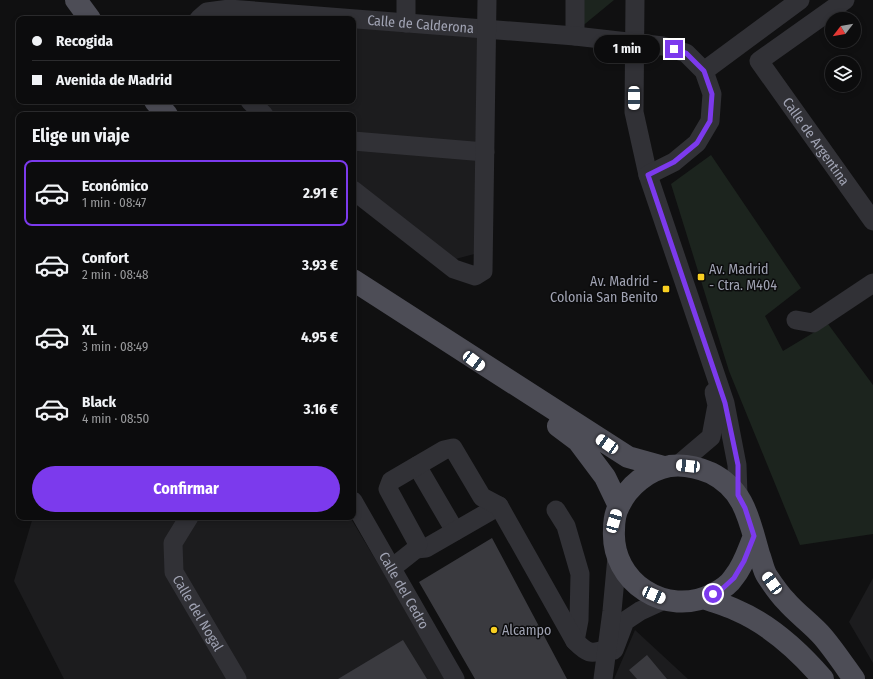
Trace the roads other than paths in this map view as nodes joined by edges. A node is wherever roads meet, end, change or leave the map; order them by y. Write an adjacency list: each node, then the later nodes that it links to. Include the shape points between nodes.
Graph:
1 (76, 0): 10 (main road)
2 (406, 0): 11 (street)
3 (487, 0): 12 (street)
4 (575, 0): 13 (street)
5 (635, 0): 14 (street)
6 (800, 0): 15 (street)
7 (845, 0): 24 (street, Calle de Argentina, via 759,61)
8 (297, 7): 9 (street, Calle de Calderona, via 229,9); 11 (street, Calle de Calderona)
9 (203, 15)
10 (88, 16)
11 (406, 23): 12 (street, Calle de Calderona)
12 (487, 29): 13 (street, Calle de Calderona); 21 (street)
13 (575, 36): 14 (street, Calle de Calderona)
14 (634, 43): 15 (street, Calle de Calderona, via 663,46 686,53); 22 (street, via 634,112)
15 (704, 71): 22 (street, via 712,94 710,121 697,143 674,162)
16 (158, 104): 18 (main road)
17 (253, 104): 19 (street)
18 (164, 112)
19 (261, 112)
20 (356, 142): 21 (street)
21 (485, 152): 23 (street, via 483,271 475,276 454,269)
22 (648, 175): 28 (street)
23 (356, 192)
24 (873, 222)
25 (356, 282): 29 (main road)
26 (873, 283): 27 (street, via 813,323)
27 (796, 320)
28 (700, 330): 31 (street, via 717,405 711,437); 32 (street, via 725,403 738,465)
29 (449, 342): 31 (main road, via 628,457); 35 (main road, via 578,441 605,477)
30 (417, 466): 34 (street, via 444,450 453,448 482,497); 38 (street); 40 (street, via 390,482 388,489 418,544)
31 (671, 466): 32 (main road, via 698,467 723,479); 35 (main road, via 642,477 630,488)
32 (738, 495): 39 (main road)
33 (356, 506): 42 (street, Calle del Cedro)
34 (499, 506): 38 (street); 45 (street)
35 (619, 506): 41 (main road, via 614,521 613,540)
36 (556, 510): 45 (street, via 566,526 580,574 579,620)
37 (187, 520): 48 (street, Calle del Nogal, via 173,543 174,572)
38 (455, 531): 40 (street, via 426,548)
39 (754, 536): 43 (main road, via 734,578 722,589); 53 (main road, via 766,574 785,601 822,636)
40 (416, 549): 42 (street)
41 (617, 557): 44 (main road, via 628,576 644,591); 46 (street)
42 (392, 568): 49 (street, Calle del Cedro)
43 (704, 598): 44 (main road, via 682,602); 47 (main road, via 736,610 771,630)
44 (664, 600): 50 (street, via 625,621)
45 (575, 641): 46 (street, via 586,651 596,653)
46 (607, 649): 50 (street)
47 (805, 658): 51 (street); 52 (main road)
48 (237, 679)
49 (455, 679)
50 (603, 679)
51 (816, 679)
52 (824, 679)
53 (854, 679)

